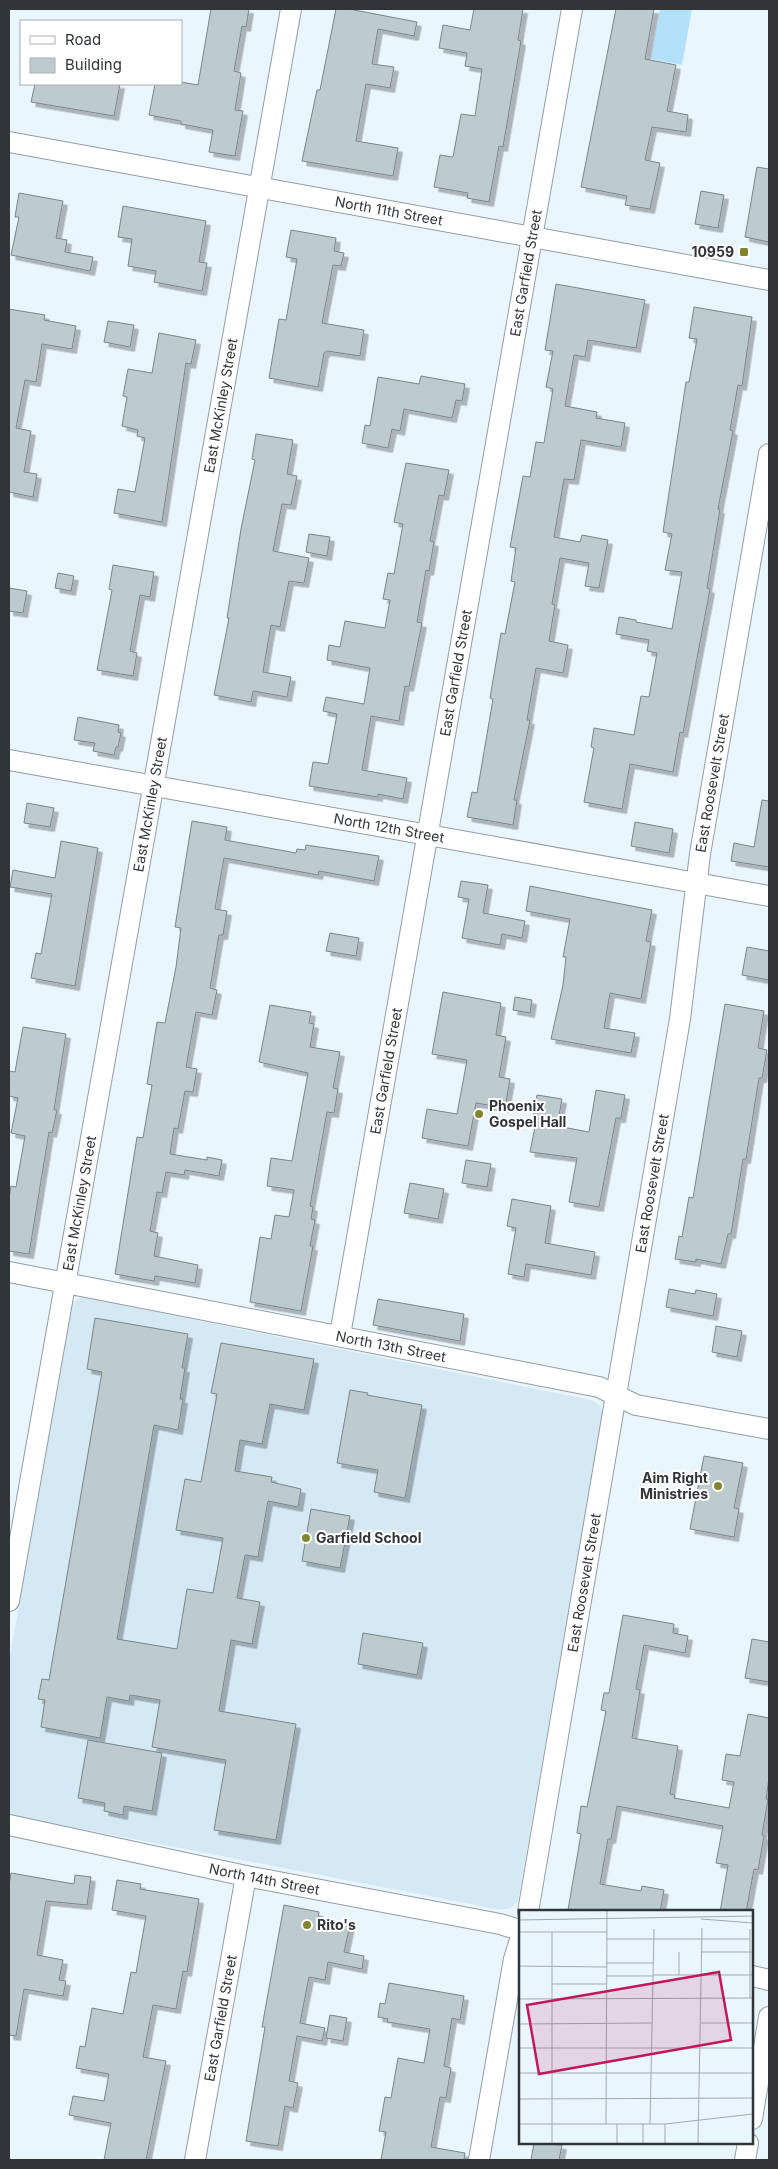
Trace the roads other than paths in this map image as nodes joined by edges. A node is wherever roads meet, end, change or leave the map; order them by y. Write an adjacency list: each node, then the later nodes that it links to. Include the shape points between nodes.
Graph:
1 (291, 9): 4 (street, East McKinley Street)
2 (572, 9): 5 (street, East Garfield Street)
3 (9, 142): 4 (street, North 11th Street)
4 (259, 188): 5 (street, North 11th Street); 9 (street, East McKinley Street)
5 (533, 237): 6 (street, North 11th Street); 10 (street, East Garfield Street)
6 (769, 280)
7 (769, 454): 11 (street, East Roosevelt Street)
8 (9, 760): 9 (street, North 12th Street)
9 (152, 785): 10 (street, North 12th Street); 14 (street, East McKinley Street)
10 (426, 834): 11 (street, North 12th Street); 15 (street, East Garfield Street)
11 (696, 882): 12 (street, North 12th Street); 16 (street, East Roosevelt Street, via 680,1019)
12 (769, 896)
13 (9, 1272): 14 (street, North 13th Street)
14 (67, 1283): 15 (street, North 13th Street); 18 (street, East McKinley Street)
15 (340, 1335): 16 (street, North 13th Street, via 598,1387)
16 (616, 1396): 17 (street, North 13th Street, via 636,1405); 21 (street, East Roosevelt Street)
17 (769, 1429)
18 (9, 1601)
19 (9, 1825): 20 (street, North 14th Street)
20 (246, 1876): 22 (street, North 14th Street); 29 (street, East Garfield Street)
21 (528, 1910)
22 (519, 1930)
23 (519, 1943): 30 (street)
24 (753, 1976): 25 (street)
25 (769, 1980)
26 (769, 2017): 27 (street)
27 (753, 2113)
28 (748, 2144): 31 (street)
29 (195, 2160)
30 (479, 2160)
31 (745, 2160)

